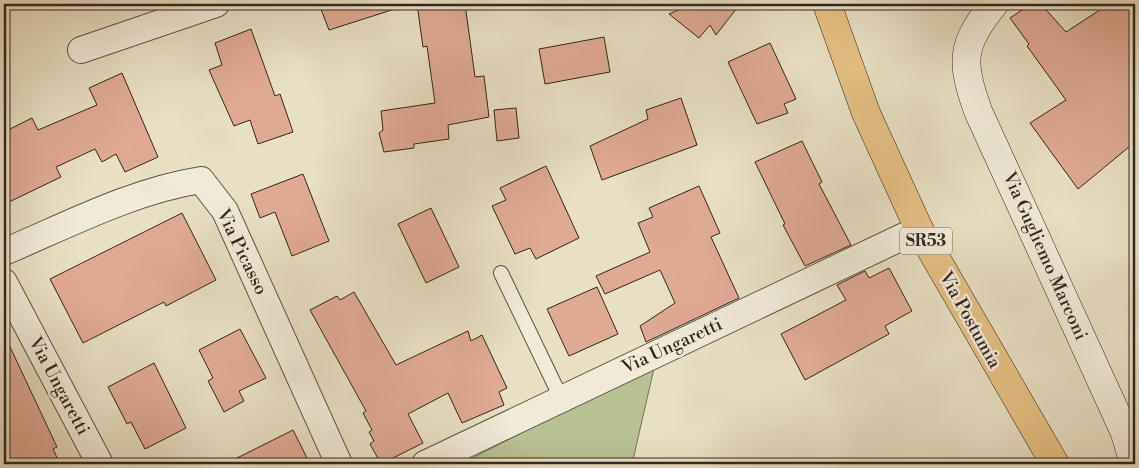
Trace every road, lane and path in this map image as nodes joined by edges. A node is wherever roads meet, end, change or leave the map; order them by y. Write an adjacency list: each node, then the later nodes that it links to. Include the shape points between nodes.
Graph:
1 (216, 4): 4 (street)
2 (827, 4): 5 (main road, Via Postumia / SR53, via 866,113)
3 (994, 4): 10 (street, Via Gugliemo Marconi, via 974,32 967,55 967,79 978,111)
4 (81, 50)
5 (919, 229): 9 (street, Via Ungaretti); 14 (main road, Via Postumia / SR53)
6 (4, 252): 12 (street, Via Picasso, via 135,197 201,180 225,210)
7 (501, 274): 9 (lane)
8 (4, 282): 11 (street, Via Ungaretti)
9 (561, 398): 13 (street, Via Ungaretti)
10 (1130, 437): 15 (street, Via Gugliemo Marconi)
11 (100, 464)
12 (339, 464)
13 (425, 464)
14 (1055, 464)
15 (1134, 464)

